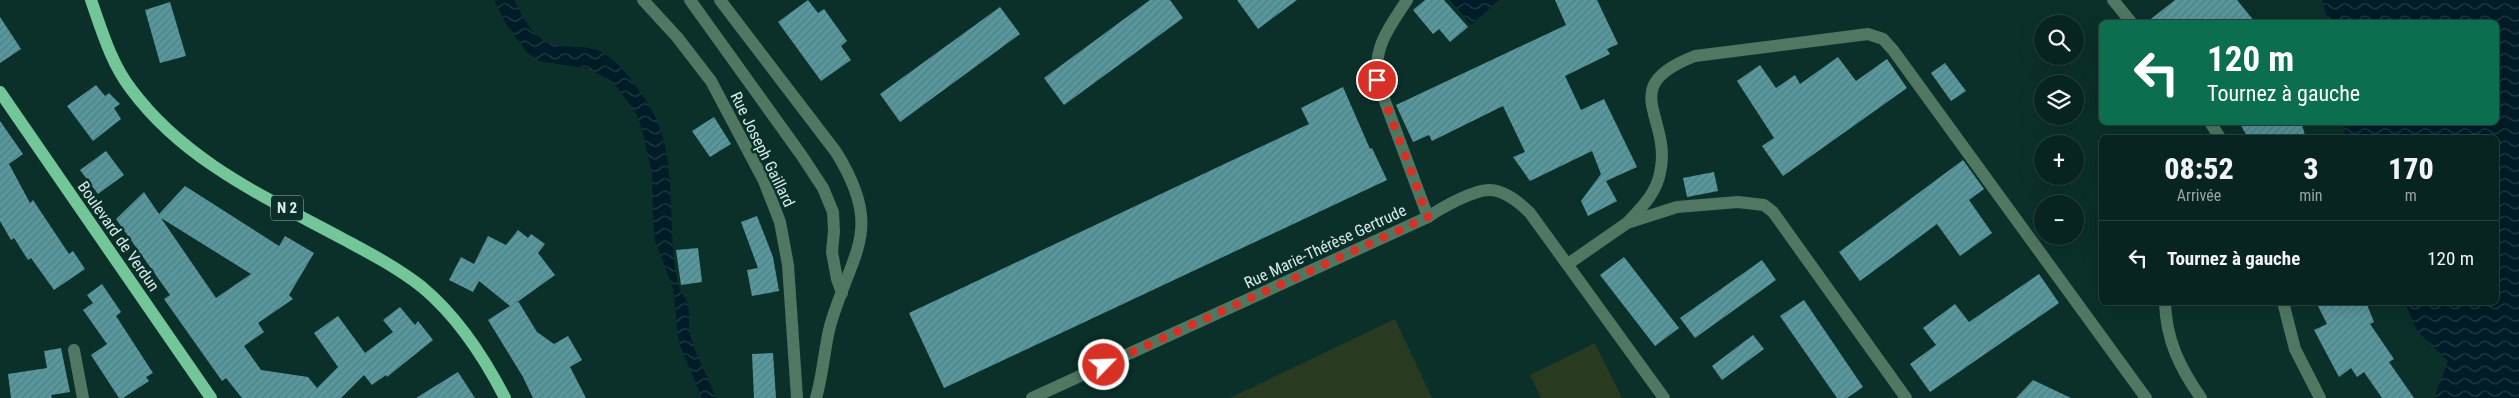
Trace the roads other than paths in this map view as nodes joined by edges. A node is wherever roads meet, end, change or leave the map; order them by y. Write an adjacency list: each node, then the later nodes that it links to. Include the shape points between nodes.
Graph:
1 (91, 0): 18 (main road, N 2, via 112,59 155,119 191,152 223,173 391,265 422,287 469,338)
2 (643, 0): 19 (street, Rue Joseph Gaillard, via 711,81 764,181 780,222 788,265)
3 (690, 0): 12 (street, via 823,188 833,212 832,252)
4 (720, 0): 12 (street, via 790,89 852,178 863,223 860,242)
5 (1407, 0): 9 (street, via 1381,40 1376,64 1377,80)
6 (2113, 0): 7 (street)
7 (2129, 20)
8 (0, 92): 17 (main road, Boulevard de Verdun)
9 (1428, 217): 11 (street, Rue Marie-Thérèse Gertrude, via 1445,205 1490,190 1514,198 1530,213); 21 (street, Rue Marie-Thérèse Gertrude)
10 (1626, 223): 11 (street); 23 (street, via 1677,207 1738,202 1764,205 1773,212); 24 (street, via 1650,198 1660,173 1662,149 1650,96 1656,78 1695,56 1868,34 1882,39 1893,50)
11 (1568, 264): 22 (street, Rue Marie-Thérèse Gertrude)
12 (842, 293): 20 (street, via 830,326)
13 (2165, 305): 25 (street, via 2173,352)
14 (2284, 305): 26 (street, via 2295,349)
15 (74, 350): 16 (street)
16 (82, 398)
17 (211, 398)
18 (505, 398)
19 (798, 398)
20 (816, 398)
21 (1032, 398)
22 (1664, 398)
23 (1906, 398)
24 (2146, 398)
25 (2201, 398)
26 (2320, 398)

